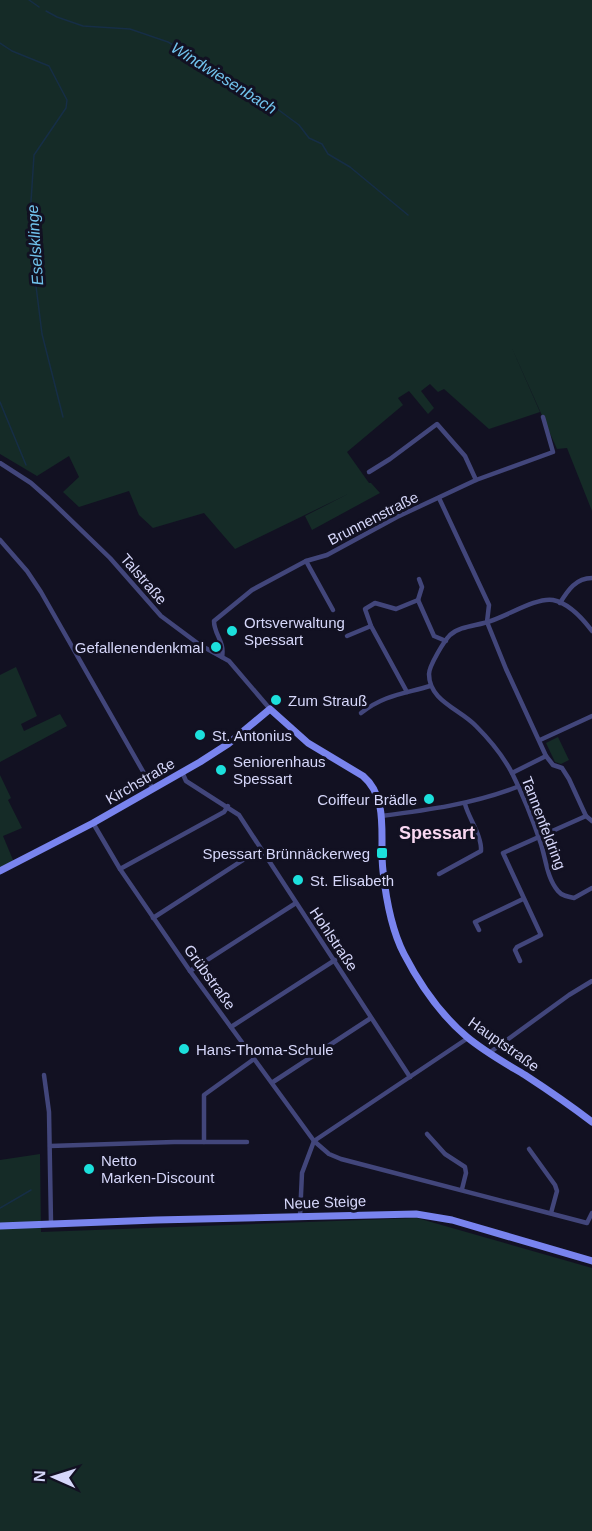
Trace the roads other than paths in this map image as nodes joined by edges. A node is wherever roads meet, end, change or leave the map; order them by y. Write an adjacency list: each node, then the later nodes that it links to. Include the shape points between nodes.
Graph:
1 (543, 417): 4 (street, Brunnenstraße, via 553,452)
2 (0, 463): 18 (street, Talstraße, via 57,506 161,616)
3 (369, 472): 4 (street, via 436,424 465,456)
4 (476, 480): 5 (street, Brunnenstraße)
5 (440, 498): 7 (street, Brunnenstraße, via 327,555); 13 (street, via 489,605)
6 (0, 540): 29 (street, via 41,592)
7 (306, 561): 12 (street); 18 (street, Brunnenstraße, via 252,590 214,621)
8 (592, 578): 11 (street, via 570,587)
9 (419, 579): 10 (street, via 422,587)
10 (418, 600): 14 (street, via 396,609 375,603 367,607 365,613); 17 (street, via 434,636)
11 (560, 603): 13 (street, via 544,600); 15 (street)
12 (333, 610)
13 (488, 622): 17 (street, via 460,629); 24 (street)
14 (371, 626): 16 (street); 20 (street)
15 (592, 630)
16 (346, 636)
17 (446, 641): 19 (street, via 431,666)
18 (222, 657): 21 (street, Talstraße)
19 (430, 686): 20 (street); 27 (street, Tannenfeldring, via 474,724)
20 (407, 692): 22 (street, via 375,702)
21 (270, 710): 26 (street, Kirchstraße, via 228,744); 32 (street, Hauptstraße, via 308,743 369,781 378,796)
22 (361, 713)
23 (592, 716): 24 (street)
24 (540, 740): 25 (street)
25 (546, 756): 27 (street); 33 (street, via 569,778)
26 (182, 772): 29 (street, Kirchstraße); 31 (street, Hohlstraße, via 186,781)
27 (512, 773): 28 (street, Tannenfeldring)
28 (517, 786): 30 (street); 36 (street, Tannenfeldring)
29 (153, 789): 35 (street, Kirchstraße)
30 (465, 804): 32 (street); 40 (street, via 481,851)
31 (228, 806): 37 (street, Hohlstraße, via 239,814); 38 (street, via 224,812)
32 (381, 816): 52 (street, Hauptstraße, via 383,870 390,913 403,952 432,998)
33 (586, 816): 34 (street); 36 (street)
34 (592, 821)
35 (93, 823): 38 (street, Grübstraße); 39 (street, Kirchstraße)
36 (538, 837): 41 (street, Tannenfeldring, via 558,891 574,898); 42 (street, via 503,853)
37 (260, 849): 43 (street, Hohlstraße); 44 (street)
38 (120, 869): 44 (street, Grübstraße)
39 (0, 871)
40 (439, 874)
41 (592, 888)
42 (524, 899): 45 (street, via 475,922); 47 (street, via 541,935 517,947)
43 (296, 903): 46 (street, Hohlstraße); 48 (street)
44 (153, 918): 48 (street, Grübstraße)
45 (479, 930)
46 (335, 960): 50 (street, Hohlstraße); 51 (street)
47 (520, 961)
48 (190, 971): 51 (street, Grübstraße)
49 (592, 981): 53 (street)
50 (371, 1018): 56 (street, Hohlstraße); 57 (street)
51 (231, 1028): 54 (street, Grübstraße)
52 (468, 1038): 53 (street, Hauptstraße); 56 (street)
53 (489, 1053): 58 (street, Hauptstraße)
54 (254, 1059): 57 (street, Grübstraße); 61 (street, via 204,1095)
55 (44, 1075): 63 (street)
56 (410, 1077): 60 (street)
57 (273, 1082): 60 (street, Grübstraße)
58 (592, 1122)
59 (428, 1134): 65 (street, via 445,1154 465,1167)
60 (314, 1141): 65 (street, via 341,1159); 68 (street, via 302,1173)
61 (204, 1142): 62 (street); 63 (street)
62 (247, 1142)
63 (50, 1146): 69 (street)
64 (529, 1149): 66 (street, via 555,1185)
65 (462, 1189): 66 (street)
66 (551, 1213): 70 (street)
67 (592, 1213): 70 (street)
68 (300, 1216): 69 (street, Neue Steige); 72 (street, Neue Steige, via 434,1215)
69 (51, 1224): 71 (street, Neue Steige)
70 (590, 1224)
71 (0, 1226)
72 (592, 1261)

